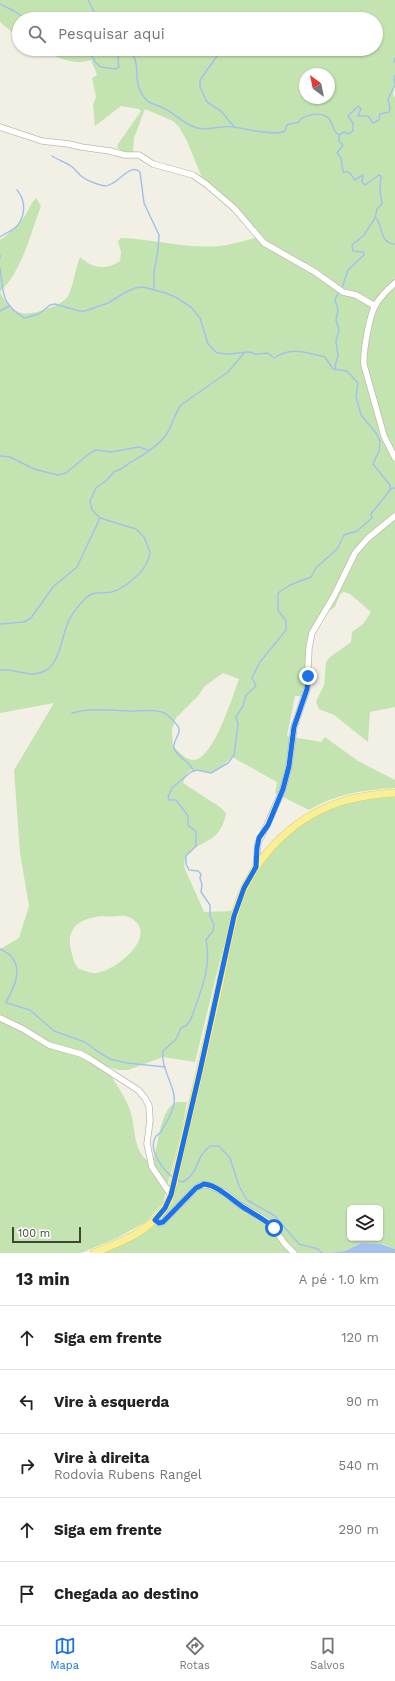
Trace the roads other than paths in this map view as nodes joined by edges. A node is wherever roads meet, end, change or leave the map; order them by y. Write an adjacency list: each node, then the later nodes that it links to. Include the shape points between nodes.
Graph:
1 (0, 127): 3 (street, via 42,141 139,155 157,166 193,175 234,208 262,241 341,290)
2 (395, 283): 3 (street)
3 (375, 306): 4 (street, via 364,350 364,365 384,436)
4 (395, 458)
5 (395, 516): 7 (street, via 368,538 355,553 312,633 307,689 294,727 289,766 283,789 258,843)
6 (395, 793): 7 (main road, via 347,800 309,816 284,835)
7 (256, 867): 9 (main road, via 244,888 234,916)
8 (0, 1018): 9 (street, via 49,1045 81,1054 131,1085 143,1096 149,1106 147,1144 152,1167)
9 (171, 1195): 10 (main road)
10 (155, 1220): 11 (main road, via 144,1230); 12 (street, via 163,1222 196,1188 208,1185 224,1192 268,1222)
11 (94, 1253)
12 (294, 1253)

